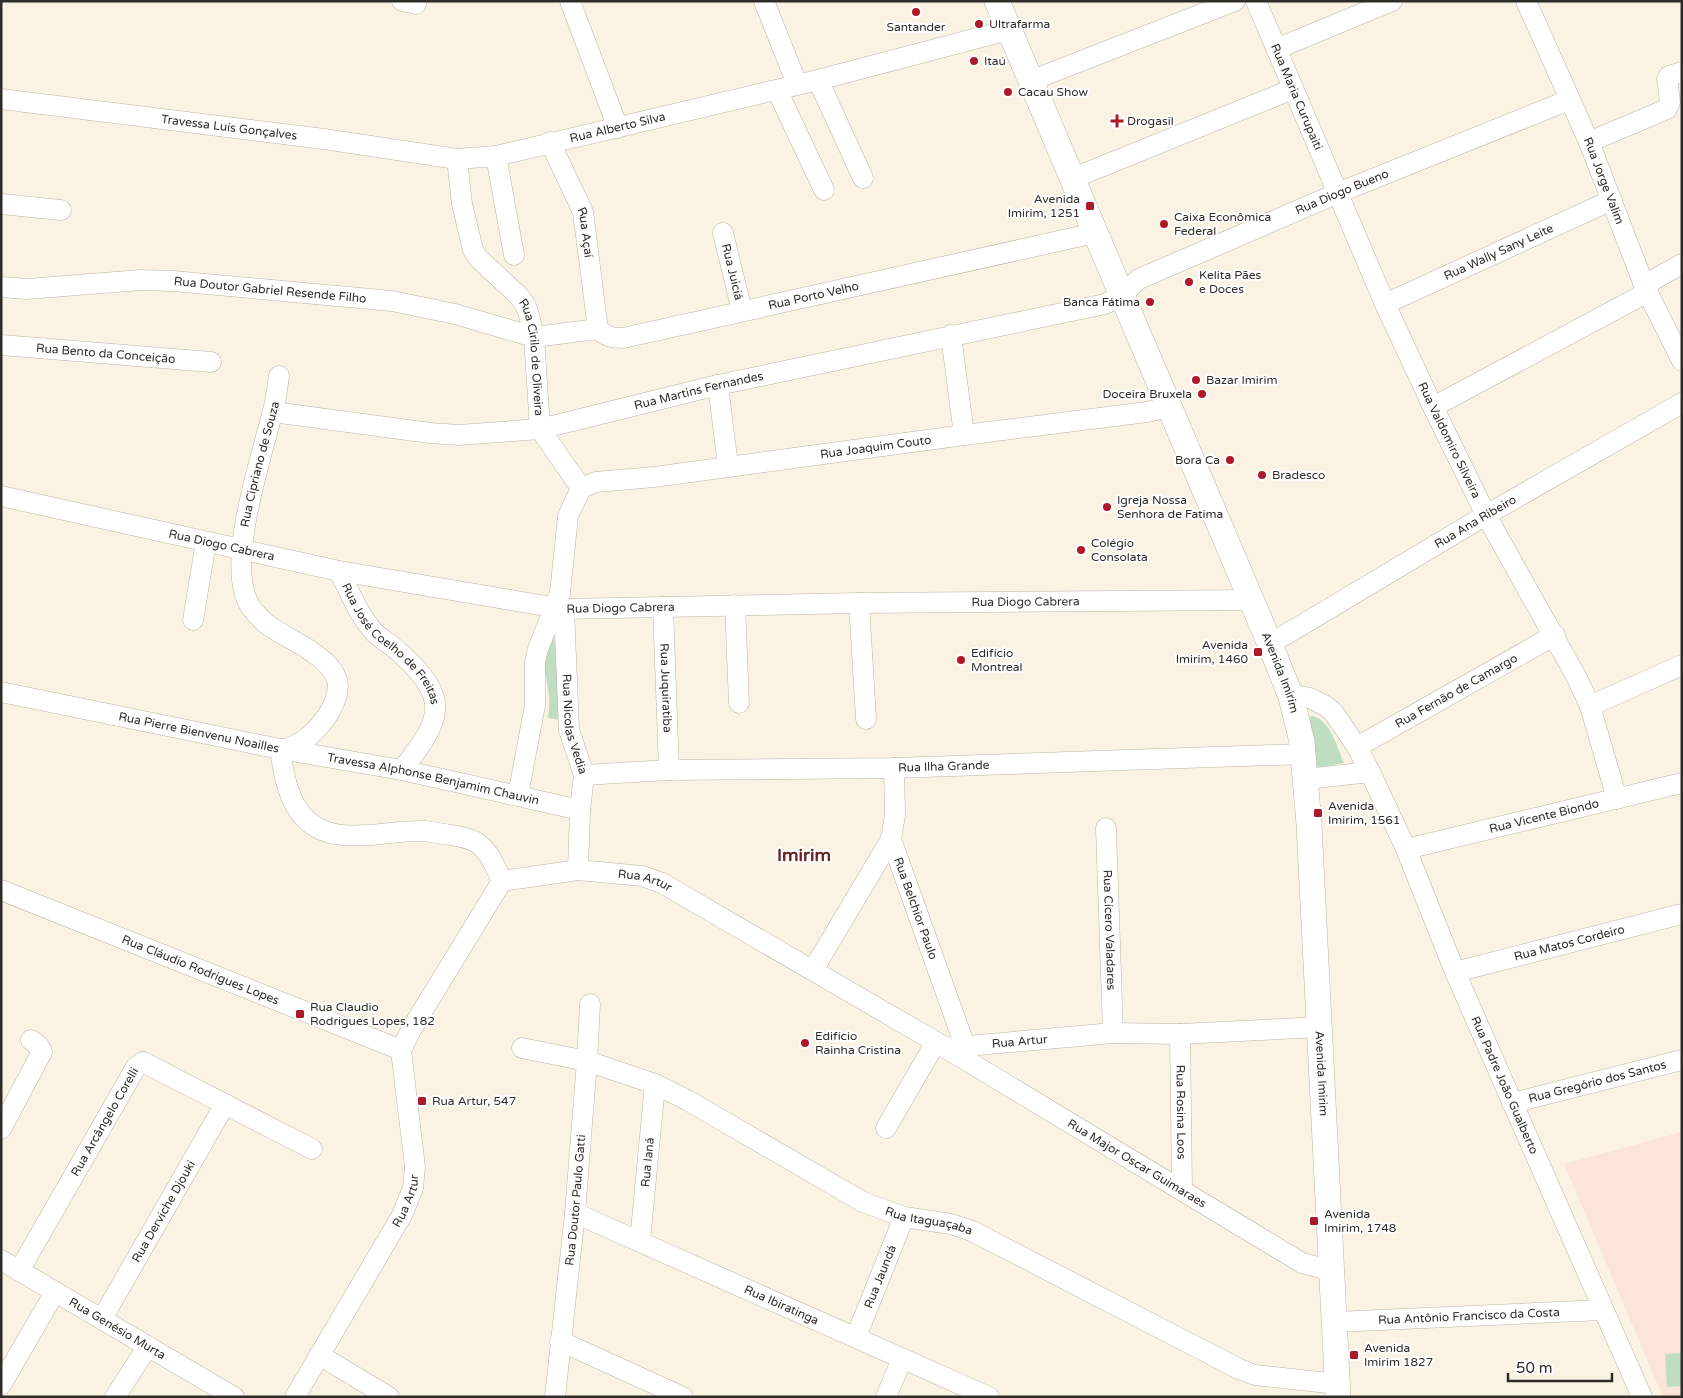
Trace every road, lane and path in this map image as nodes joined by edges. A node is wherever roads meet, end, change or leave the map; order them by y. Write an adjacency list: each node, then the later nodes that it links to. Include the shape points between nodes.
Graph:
1 (570, 1): 18 (street)
2 (764, 1): 13 (street)
3 (997, 1): 8 (main road, Avenida Imirim)
4 (1235, 1): 12 (street)
5 (1256, 1): 9 (street, Rua Maria Curupaiti)
6 (1392, 1): 9 (street)
7 (1526, 1): 17 (street, Rua Jorge Valim)
8 (1008, 30): 11 (street, Rua Alberto Silva); 12 (main road, Avenida Imirim)
9 (1276, 49): 14 (street, Rua Maria Curupaiti)
10 (1682, 72): 20 (street, via 1667,79 1670,102 1667,108)
11 (818, 80): 13 (street, Rua Alberto Silva); 23 (street)
12 (1030, 81): 24 (main road, Avenida Imirim)
13 (797, 84): 15 (street, Rua Alberto Silva)
14 (1293, 89): 24 (street); 26 (street, Rua Maria Curupaiti)
15 (776, 90): 18 (street, Rua Alberto Silva); 25 (street)
16 (1, 99): 22 (street, Travessa Luís Gonçalves, via 314,137)
17 (1569, 100): 20 (street, Rua Jorge Valim); 26 (street, Rua Diogo Bueno)
18 (618, 128): 19 (street, Rua Alberto Silva)
19 (550, 142): 21 (street, Rua Alberto Silva); 39 (street, Rua Açaí, via 583,212)
20 (1589, 142): 27 (street, Rua Jorge Valim)
21 (496, 156): 22 (street, Rua Alberto Silva); 32 (street)
22 (457, 159): 41 (street, Rua Cirilo de Oliveira, via 462,204 473,250 518,294 526,306)
23 (863, 178)
24 (1071, 178): 31 (main road, Avenida Imirim)
25 (824, 190)
26 (1338, 192): 36 (street, Rua Diogo Bueno, via 1139,279); 37 (street, Rua Valdomiro Silveira)
27 (1612, 200): 35 (street, Rua Jorge Valim); 37 (street, Rua Wally Sany Leite)
28 (1, 204): 29 (street)
29 (61, 210)
30 (723, 233): 38 (street, Rua Juiciá)
31 (1095, 233): 36 (main road, Avenida Imirim); 38 (street, Rua Porto Velho)
32 (514, 254)
33 (1682, 264): 35 (street)
34 (1, 287): 41 (street, Rua Doutor Gabriel Resende Filho, via 61,287 141,280 287,290 392,301 455,314)
35 (1646, 289): 43 (street, Rua Jorge Valim); 49 (street)
36 (1122, 296): 40 (street, Rua Martins Fernandes, via 1105,304); 48 (main road, Avenida Imirim)
37 (1385, 304): 49 (street, Rua Valdomiro Silveira)
38 (742, 311): 39 (street, Rua Porto Velho, via 623,338 612,338)
39 (598, 329): 41 (street, Rua Porto Velho)
40 (951, 335): 46 (street, Rua Martins Fernandes); 52 (street)
41 (534, 337): 51 (street, Rua Cirilo de Oliveira)
42 (1, 345): 44 (street, Rua Bento da Conceição)
43 (1682, 361)
44 (211, 362)
45 (279, 376): 50 (street, Rua Cipriano de Souza)
46 (718, 385): 51 (street, Rua Martins Fernandes); 53 (street)
47 (1682, 403): 56 (street, Rua Ana Ribeiro)
48 (1169, 407): 52 (street, Rua Joaquim Couto); 60 (main road, Avenida Imirim)
49 (1433, 407): 56 (street, Rua Valdomiro Silveira)
50 (273, 412): 51 (street, Rua Martins Fernandes, via 459,435); 58 (street, Rua Cipriano de Souza, via 252,490)
51 (540, 429): 54 (street, Rua Cirilo de Oliveira)
52 (964, 434): 53 (street, Rua Joaquim Couto)
53 (728, 466): 54 (street, Rua Joaquim Couto, via 596,482)
54 (581, 488): 64 (street, via 568,516)
55 (1, 496): 57 (street, Rua Diogo Cabrera)
56 (1486, 515): 66 (street, Rua Valdomiro Silveira); 67 (street, Rua Ana Ribeiro)
57 (206, 542): 58 (street, Rua Diogo Cabrera); 65 (street)
58 (243, 550): 59 (street, Rua Diogo Cabrera); 75 (street, Rua Cipriano de Souza, via 243,584 254,611 320,659 337,680 338,693 321,724 298,743)
59 (339, 571): 64 (street, Rua Diogo Cabrera); 78 (street, Rua José Coelho de Freitas, via 368,624 416,668 434,698 436,712 432,727)
60 (1251, 600): 61 (street, Rua Diogo Cabrera); 67 (main road, Avenida Imirim)
61 (859, 603): 62 (street, Rua Diogo Cabrera); 73 (street)
62 (734, 605): 63 (street, Rua Diogo Cabrera); 71 (street)
63 (663, 607): 64 (street, Rua Diogo Cabrera); 79 (street, Rua Juquiratiba)
64 (559, 608): 81 (street, Rua Nicolas Vedia, via 569,730); 84 (street, via 538,649 535,662 535,705)
65 (193, 620)
66 (1554, 635): 72 (street, Rua Valdomiro Silveira); 74 (street, Rua Fernão de Camargo)
67 (1270, 644): 70 (main road, Avenida Imirim)
68 (1682, 665): 72 (street)
69 (1, 692): 75 (street, Rua Pierre Bienvenu Noailles)
70 (1291, 697): 74 (street, Rua Padre João Gualberto, via 1310,698 1326,706); 76 (main road, Avenida Imirim)
71 (739, 703)
72 (1590, 706): 85 (street, Rua Valdomiro Silveira)
73 (866, 719)
74 (1357, 746): 80 (street, Rua Padre João Gualberto)
75 (283, 750): 78 (street, Travessa Alphonse Benjamim Chauvin); 91 (street, Rua Pierre Bienvenu Noailles, via 284,771 296,807 316,828 331,834 356,836 425,831 465,838 480,845)
76 (1304, 754): 77 (street, Rua Ilha Grande); 82 (main road, Avenida Imirim)
77 (894, 768): 79 (street, Rua Ilha Grande); 88 (street, Rua Belchior Paulo, via 895,815)
78 (402, 770): 84 (street, Travessa Alphonse Benjamim Chauvin)
79 (669, 770): 81 (street, Rua Ilha Grande)
80 (1370, 772): 82 (street); 89 (street, Rua Padre João Gualberto)
81 (584, 775): 86 (street, Rua Nicolas Vedia)
82 (1306, 779): 97 (main road, Avenida Imirim)
83 (1682, 783): 85 (street, Rua Vicente Biondo)
84 (518, 795): 86 (street, Travessa Alphonse Benjamim Chauvin)
85 (1617, 799): 89 (street, Rua Vicente Biondo)
86 (580, 810): 90 (street, Rua Nicolas Vedia)
87 (1106, 828): 98 (street, Rua Cícero Valadares)
88 (891, 839): 94 (street); 101 (street, Rua Belchior Paulo)
89 (1406, 849): 95 (street, Rua Padre João Gualberto)
90 (578, 870): 91 (street, Rua Artur); 94 (street, Rua Artur, via 642,876 662,883)
91 (502, 881): 103 (street)
92 (1, 890): 103 (street, Rua Cláudio Rodrigues Lopes)
93 (1682, 914): 95 (street, Rua Matos Cordeiro)
94 (813, 970): 101 (street, Rua Artur)
95 (1455, 972): 107 (street, Rua Padre João Gualberto)
96 (590, 1004): 105 (street, Rua Doutor Paulo Gatti)
97 (1320, 1027): 99 (street, Rua Artur); 118 (main road, Avenida Imirim)
98 (1113, 1033): 99 (street, Rua Artur); 101 (street, Rua Artur)
99 (1180, 1034): 112 (street, Rua Rosina Loos)
100 (31, 1040): 110 (street, via 42,1052)
101 (949, 1045): 109 (street); 112 (street, Rua Major Oscar Guimaraes)
102 (522, 1048): 105 (street, Rua Itaguaçaba)
103 (401, 1050): 126 (street, Rua Artur, via 415,1167 413,1188 402,1216)
104 (1682, 1060): 107 (street, Rua Gregório dos Santos)
105 (588, 1061): 106 (street, Rua Itaguaçaba); 113 (street, Rua Doutor Paulo Gatti)
106 (655, 1084): 114 (street, Rua Itaguaçaba, via 863,1202); 115 (street, Rua Ianá)
107 (1512, 1103): 120 (street, Rua Padre João Gualberto)
108 (226, 1104): 111 (street, Rua Arcângelo Corelli); 117 (street, Rua Arcângelo Corelli, via 146,1062 139,1064); 121 (street, Rua Derviche Djouki)
109 (886, 1128)
110 (1, 1129)
111 (312, 1150)
112 (1182, 1190): 118 (street, Rua Major Oscar Guimaraes, via 1302,1263)
113 (575, 1212): 115 (street, Rua Ibiratinga); 124 (street, Rua Doutor Paulo Gatti)
114 (904, 1217): 123 (street, Rua Jaundá); 129 (street, Rua Itaguaçaba, via 951,1224 972,1231 1254,1375)
115 (640, 1240): 123 (street, Rua Ibiratinga)
116 (1, 1260): 117 (street, Rua Genésio Murta)
117 (19, 1271): 119 (street, Rua Genésio Murta)
118 (1333, 1271): 122 (main road, Avenida Imirim)
119 (54, 1292): 121 (street, Rua Genésio Murta); 128 (street)
120 (1602, 1310): 122 (street, Rua Antônio Francisco da Costa); 138 (street, Rua Padre João Gualberto)
121 (102, 1319): 125 (street, Rua Genésio Murta)
122 (1335, 1322): 129 (main road, Avenida Imirim)
123 (856, 1337): 127 (street, Rua Ibiratinga)
124 (560, 1341): 134 (street, Rua Doutor Paulo Gatti); 135 (street)
125 (148, 1346): 130 (street); 131 (street, Rua Genésio Murta)
126 (319, 1355): 132 (street, Rua Artur); 133 (street)
127 (902, 1359): 136 (street); 137 (street, Rua Ibiratinga)
128 (1, 1385)
129 (1338, 1391)
130 (115, 1397)
131 (234, 1397)
132 (295, 1397)
133 (388, 1397)
134 (555, 1397)
135 (683, 1397)
136 (886, 1397)
137 (989, 1397)
138 (1642, 1397)

